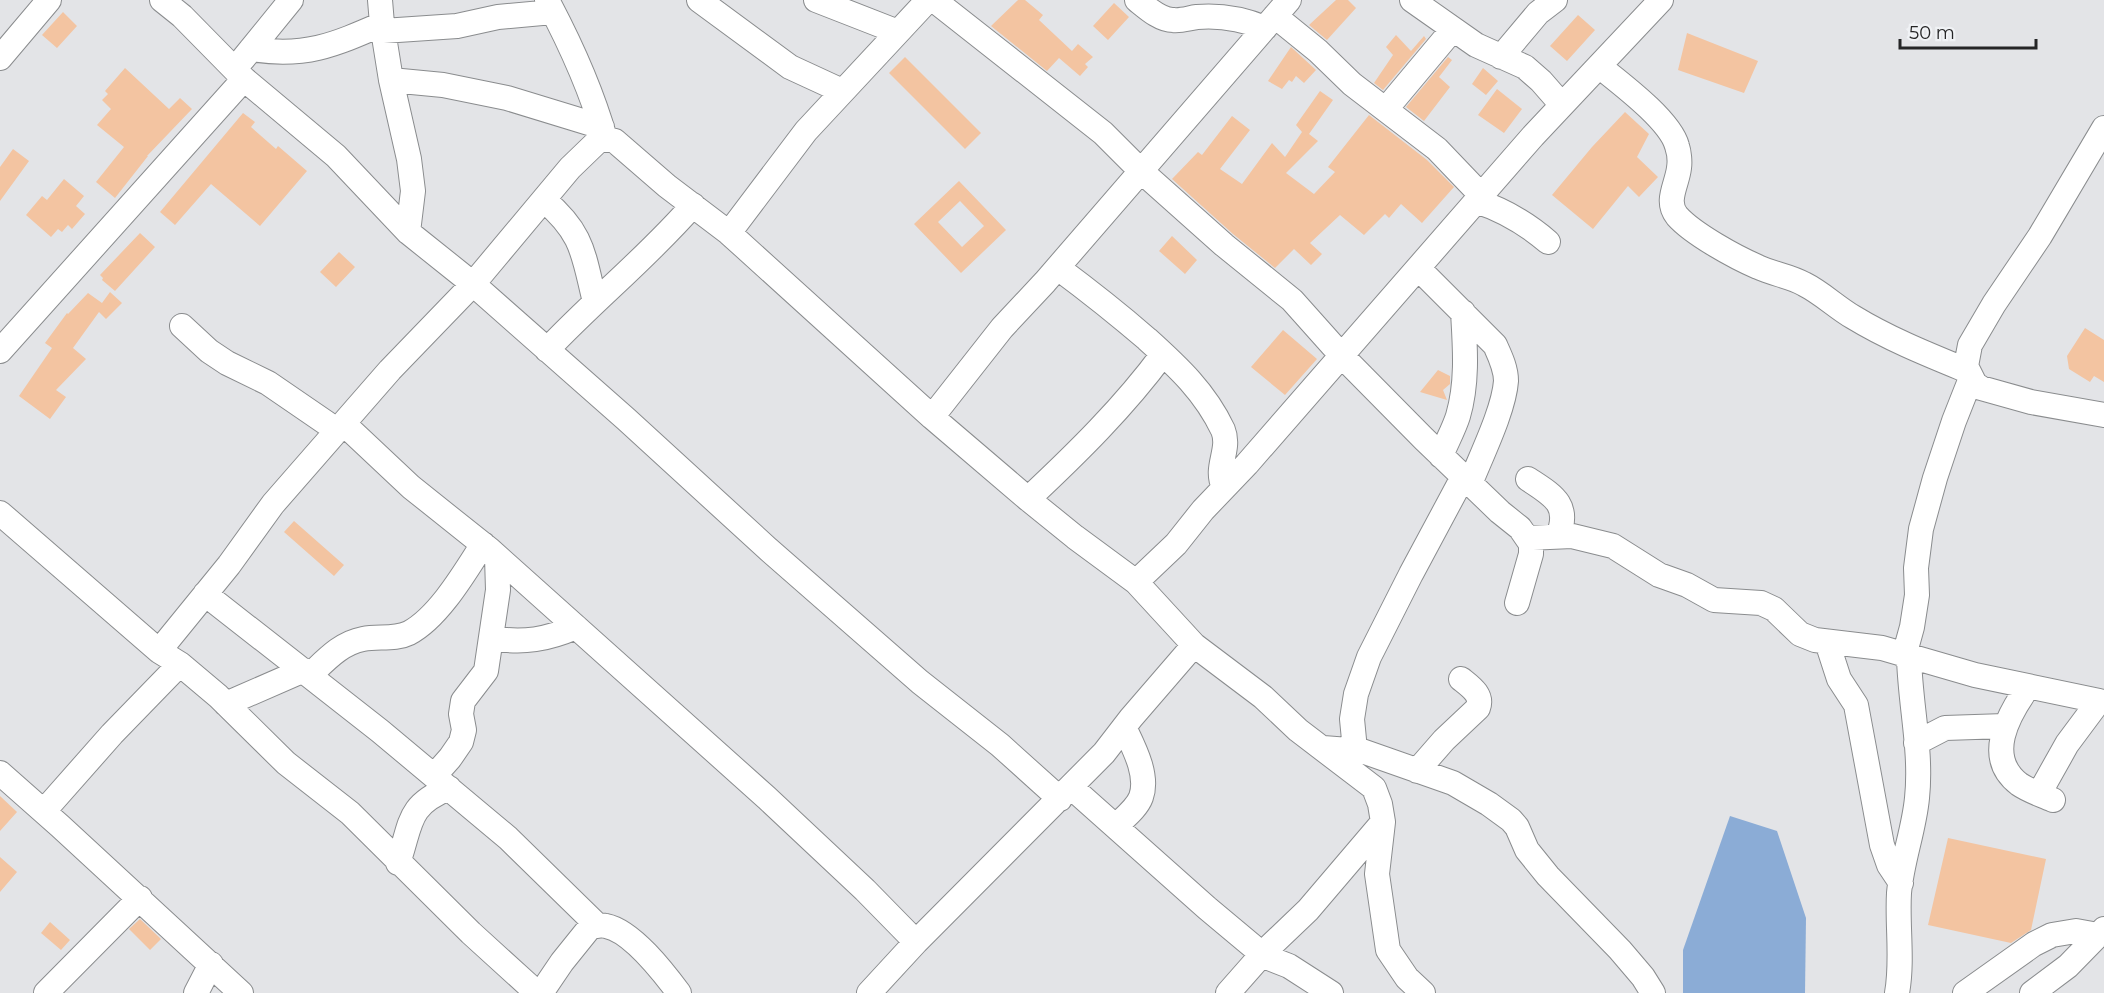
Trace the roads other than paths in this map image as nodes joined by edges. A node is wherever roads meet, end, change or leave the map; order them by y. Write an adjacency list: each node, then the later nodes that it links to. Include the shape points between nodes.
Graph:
1 (49, 0): 21 (street)
2 (162, 0): 23 (street)
3 (291, 0): 19 (street)
4 (380, 0): 16 (street)
5 (816, 0): 18 (street)
6 (928, 0): 18 (street)
7 (934, 0): 30 (street, via 1094,126)
8 (1137, 0): 15 (street, via 1172,21 1196,17 1247,21)
9 (1412, 0): 17 (street)
10 (1555, 0): 20 (street, via 1538,13)
11 (1661, 0): 22 (street)
12 (704, 1): 25 (street, via 790,66)
13 (550, 6): 14 (street); 29 (street, via 585,78)
14 (493, 8): 16 (street, via 457,26)
15 (1277, 14): 27 (street, via 1352,84); 30 (street)
16 (382, 28): 19 (street, via 332,46 291,54); 24 (street)
17 (1453, 29): 20 (street); 27 (street)
18 (898, 32): 25 (street)
19 (251, 49): 23 (street)
20 (1501, 57): 26 (street, via 1525,67)
21 (0, 58)
22 (1599, 66): 26 (street); 47 (street, via 1670,129 1679,168 1671,206 1677,216 1759,268 1805,284 1855,319)
23 (239, 75): 34 (street, via 336,156); 44 (street)
24 (391, 80): 29 (street, via 443,85 507,98); 34 (street, via 413,191)
25 (842, 91): 35 (street, via 806,131)
26 (1562, 105): 31 (street)
27 (1386, 109): 31 (street, via 1437,149)
28 (2104, 128): 47 (street, via 1970,345 1966,357)
29 (604, 133): 32 (street); 33 (street)
30 (1141, 171): 37 (street); 46 (street, via 1292,300)
31 (1479, 198): 36 (street, via 1517,218); 38 (street)
32 (544, 200): 39 (street); 40 (street, via 575,232)
33 (693, 206): 35 (street); 40 (street)
34 (408, 232): 39 (street)
35 (729, 233): 49 (street)
36 (1548, 242)
37 (1058, 268): 45 (street, via 1108,305); 49 (street, via 1002,328)
38 (1418, 268): 41 (street); 46 (street)
39 (472, 284): 43 (street); 50 (street)
40 (595, 302): 43 (street)
41 (1463, 312): 51 (street, via 1463,390 1458,416); 53 (street, via 1495,345 1506,381 1494,425)
42 (182, 326): 50 (street, via 227,363)
43 (548, 350): 83 (street, via 920,682)
44 (0, 351)
45 (1163, 354): 54 (street, via 1204,395 1219,421 1226,441 1220,471); 55 (street, via 1082,447)
46 (1341, 356): 51 (street); 54 (street)
47 (1970, 375): 48 (street, via 1981,388); 68 (street, via 1922,529)
48 (2104, 415)
49 (932, 417): 55 (street)
50 (341, 428): 59 (street); 61 (street, via 273,504)
51 (1441, 456): 53 (street)
52 (1527, 479): 57 (street, via 1561,508 1563,522)
53 (1467, 481): 58 (street); 79 (street, via 1411,574 1369,657 1356,694)
54 (1224, 487): 60 (street, via 1176,544)
55 (1028, 499): 60 (street)
56 (0, 513): 67 (street)
57 (1558, 536): 58 (street); 65 (street, via 1613,546 1659,575 1714,600 1761,603 1774,609 1800,634)
58 (1527, 538): 62 (street, via 1531,554)
59 (490, 550): 63 (street); 64 (street, via 498,590); 70 (street, via 431,615 409,633 364,638 348,644)
60 (1136, 582): 66 (street)
61 (205, 594): 67 (street); 70 (street)
62 (1517, 603)
63 (576, 627): 64 (street, via 525,642); 92 (street, via 766,798)
64 (492, 638): 82 (street, via 486,670 463,701 461,742 450,758)
65 (1827, 642): 68 (street, via 1882,648); 88 (street, via 1839,679 1856,705 1882,845 1888,865)
66 (1194, 645): 76 (street); 78 (street)
67 (159, 651): 69 (street)
68 (1907, 656): 72 (street); 77 (street)
69 (180, 664): 74 (street); 84 (street)
70 (307, 673): 74 (street); 82 (street)
71 (1461, 680): 80 (street, via 1476,692 1478,708)
72 (2028, 687): 73 (street); 75 (street)
73 (2101, 702): 75 (street, via 2067,744 2046,797 2010,776 2000,744)
74 (226, 704): 87 (street, via 286,763 350,813)
75 (2005, 726): 77 (street, via 1945,728)
76 (1124, 727): 83 (street); 86 (street, via 1143,785 1141,797)
77 (1916, 743): 88 (street, via 1917,799)
78 (1323, 748): 79 (street); 85 (street, via 1374,788)
79 (1355, 750): 80 (street)
80 (1411, 769): 85 (street); 105 (street, via 1453,783 1511,819 1527,850 1548,876 1620,950)
81 (0, 773): 84 (street)
82 (442, 782): 87 (street, via 416,809); 90 (street, via 508,838)
83 (1065, 793): 86 (street); 92 (street)
84 (44, 811): 89 (street)
85 (1381, 812): 93 (street, via 1308,910); 104 (street, via 1377,874 1388,950)
86 (1116, 826): 93 (street)
87 (398, 863): 99 (street)
88 (1900, 883): 106 (street)
89 (140, 898): 94 (street); 96 (street)
90 (598, 926): 99 (street, via 591,926); 100 (street, via 624,936 651,957)
91 (2101, 932): 95 (street, via 2068,966); 107 (street, via 2052,935)
92 (916, 942): 101 (street)
93 (1262, 954): 102 (street); 103 (street)
94 (210, 964): 97 (street); 98 (street)
95 (2034, 992)
96 (46, 993)
97 (196, 993)
98 (241, 993)
99 (539, 993)
100 (680, 993)
101 (869, 993)
102 (1227, 993)
103 (1331, 993)
104 (1423, 993)
105 (1653, 993)
106 (1897, 993)
107 (1965, 993)

